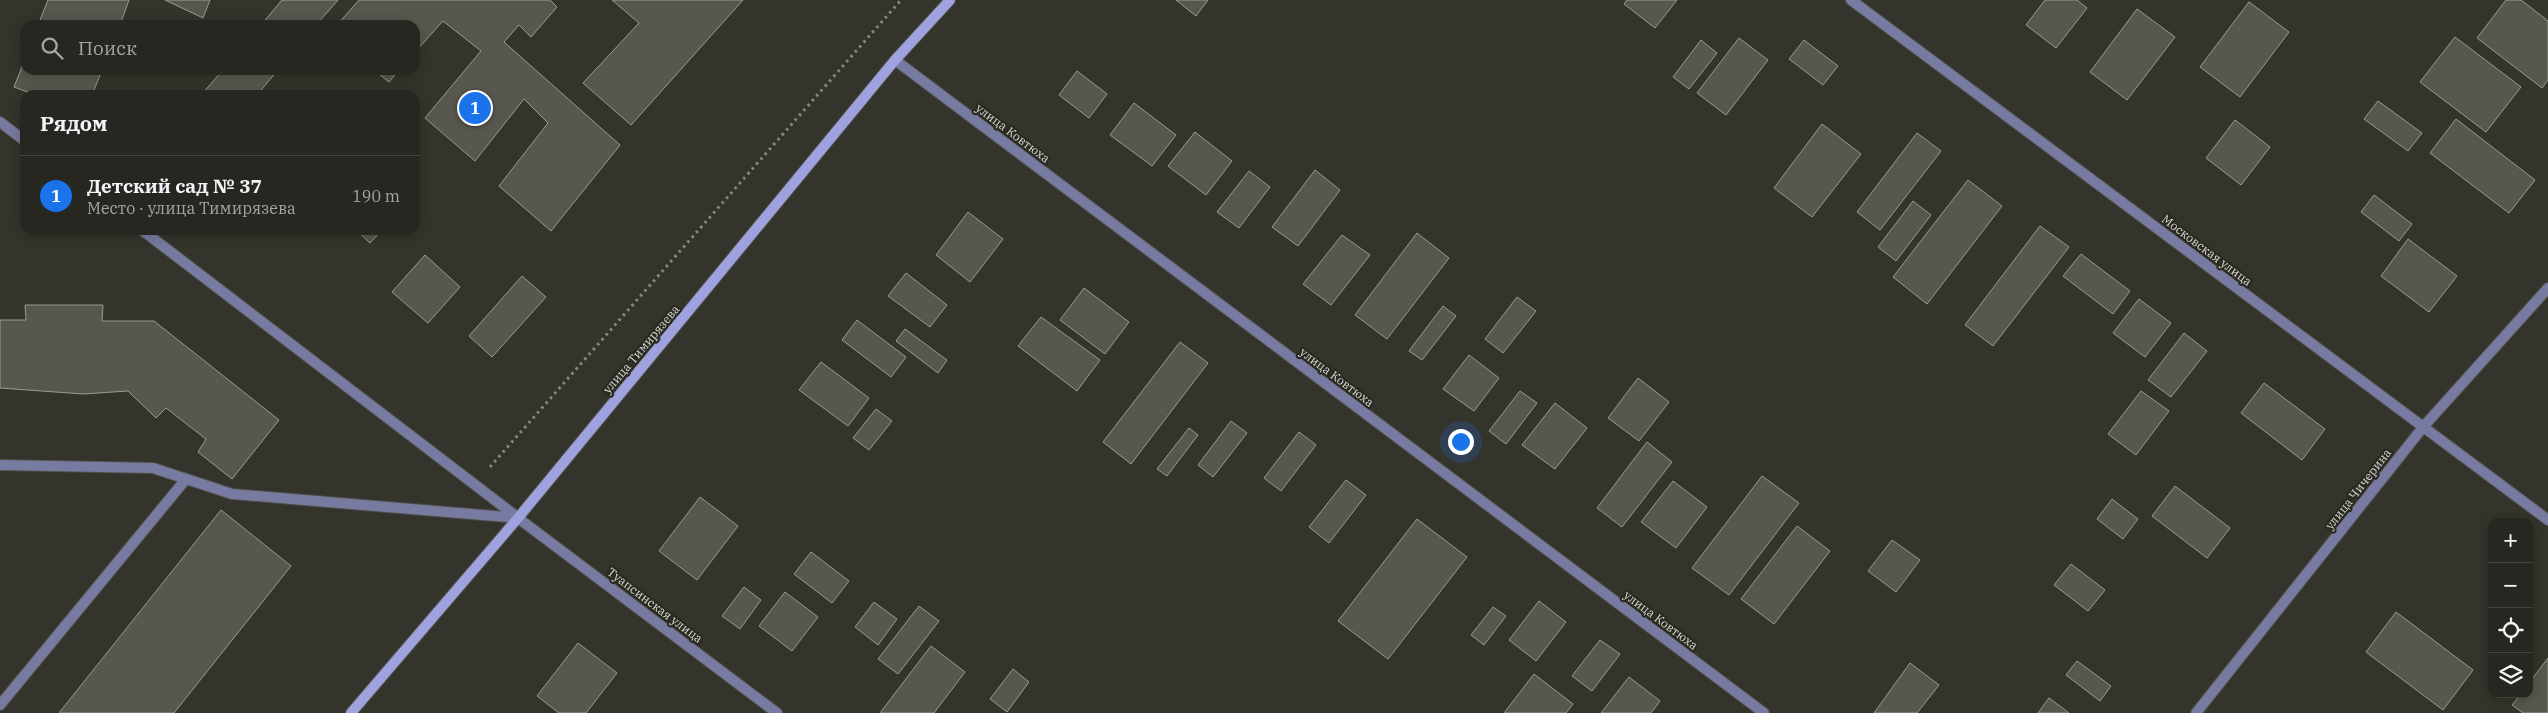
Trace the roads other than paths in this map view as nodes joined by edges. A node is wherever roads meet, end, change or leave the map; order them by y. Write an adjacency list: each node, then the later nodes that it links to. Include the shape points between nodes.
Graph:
1 (950, 0): 3 (street, улица Тимирязева)
2 (1851, 0): 8 (street, Московская улица)
3 (895, 60): 11 (street, улица Тимирязева); 16 (street, улица Ковтюха)
4 (0, 122): 5 (street)
5 (20, 137)
6 (149, 235): 11 (street, Туапсинская улица)
7 (2548, 288): 8 (street, улица Чичерина)
8 (2424, 426): 12 (street, Московская улица); 17 (street, улица Чичерина)
9 (0, 465): 10 (street, via 153,468)
10 (186, 479): 11 (street, via 232,494); 13 (street)
11 (518, 518): 14 (street, улица Тимирязева); 15 (street, Туапсинская улица)
12 (2548, 520)
13 (0, 705)
14 (351, 713)
15 (776, 713)
16 (1764, 713)
17 (2196, 713)

